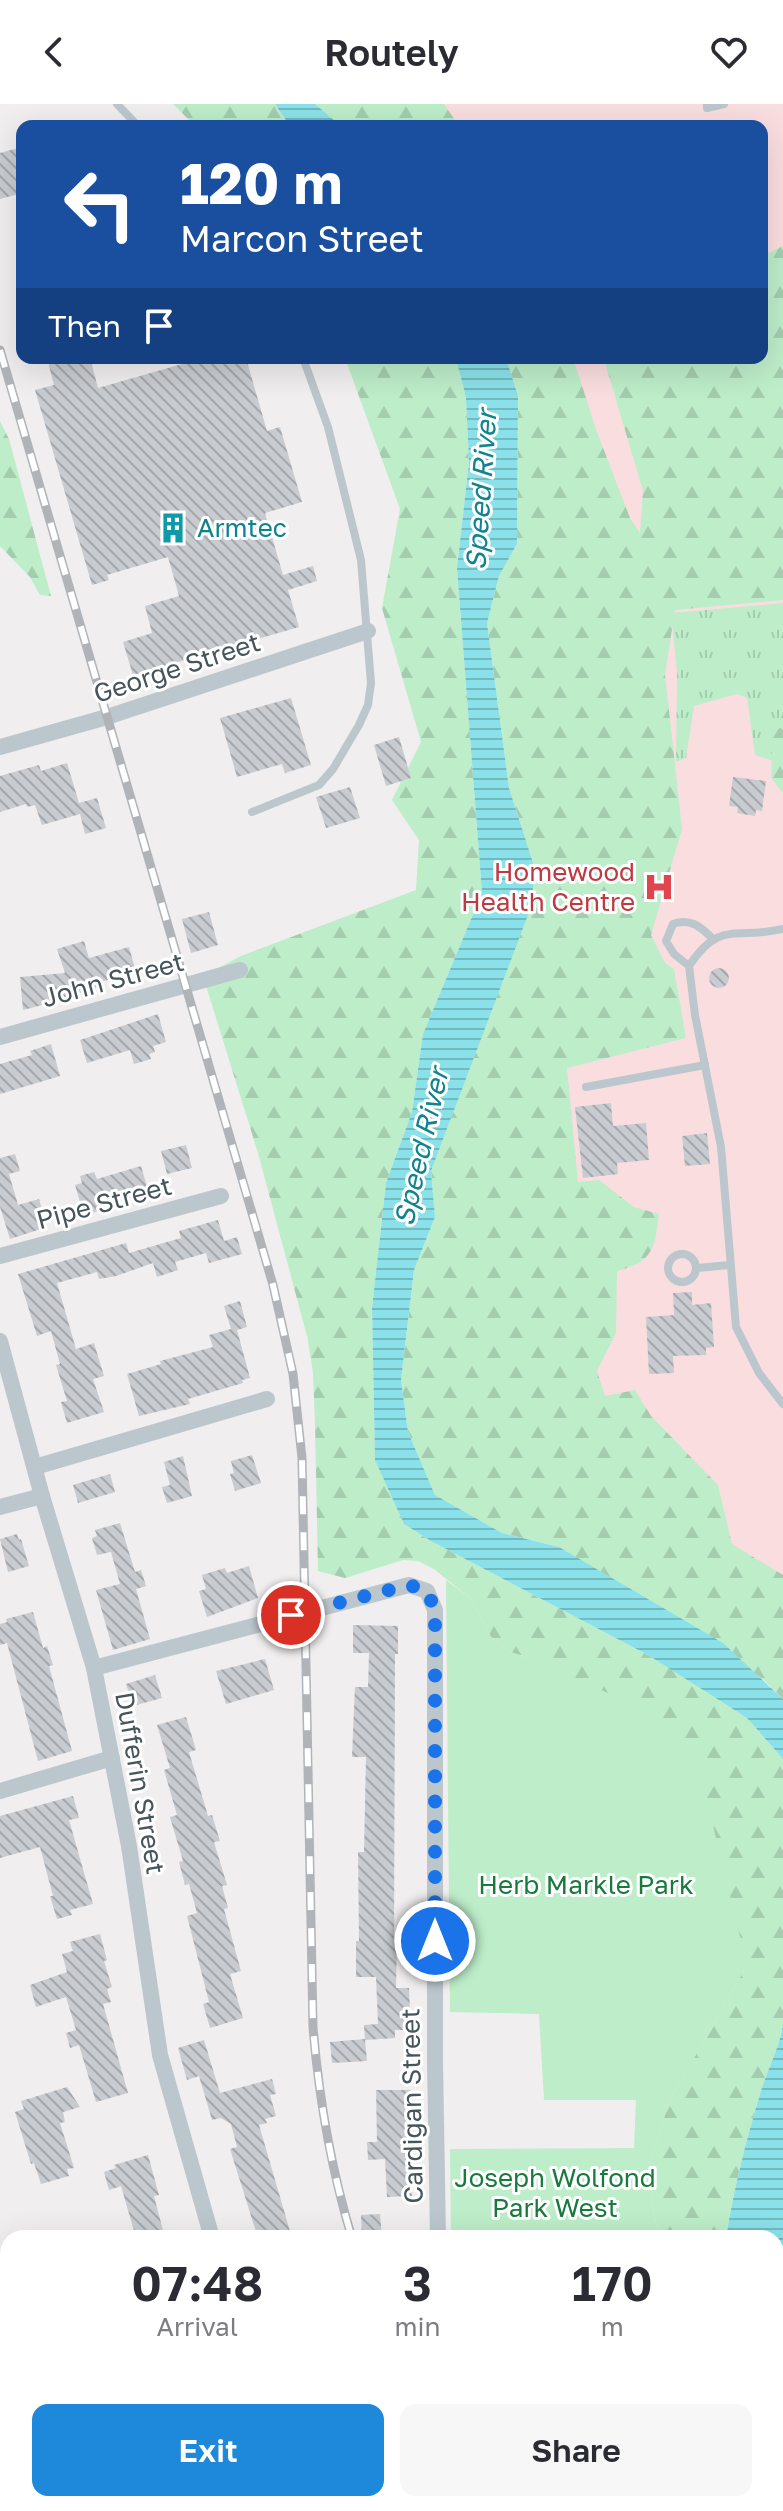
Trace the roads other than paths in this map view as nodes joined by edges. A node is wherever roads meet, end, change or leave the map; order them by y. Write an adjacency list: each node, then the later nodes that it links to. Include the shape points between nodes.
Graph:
1 (117, 104): 4 (lane)
2 (707, 104): 3 (lane)
3 (724, 104)
4 (132, 120)
5 (305, 364): 6 (lane, via 345,492 361,560)
6 (368, 631): 7 (street, George Street); 8 (lane, via 368,705 333,769 319,785)
7 (0, 747)
8 (252, 812)
9 (783, 929): 10 (lane)
10 (712, 938): 11 (lane); 11 (lane, via 694,923 673,924 666,941)
11 (689, 966): 14 (lane)
12 (240, 970): 13 (street, John Street)
13 (0, 1037)
14 (705, 1065): 15 (lane); 18 (lane, via 721,1147)
15 (586, 1087)
16 (221, 1196): 17 (street, Pipe Street)
17 (0, 1256)
18 (730, 1265): 19 (lane); 22 (lane, via 736,1327 759,1373)
19 (697, 1268)
20 (0, 1341): 23 (street, Dufferin Street)
21 (267, 1399): 23 (street)
22 (783, 1404)
23 (35, 1467): 24 (street, Dufferin Street)
24 (42, 1496): 25 (street); 26 (street, Dufferin Street)
25 (0, 1507)
26 (94, 1668): 27 (street, Dufferin Street); 30 (street, Cardigan Street, via 409,1585 427,1591 435,1610)
27 (112, 1758): 28 (street); 29 (street, Dufferin Street, via 160,2055)
28 (0, 1791)
29 (210, 2230)
30 (438, 2230)

